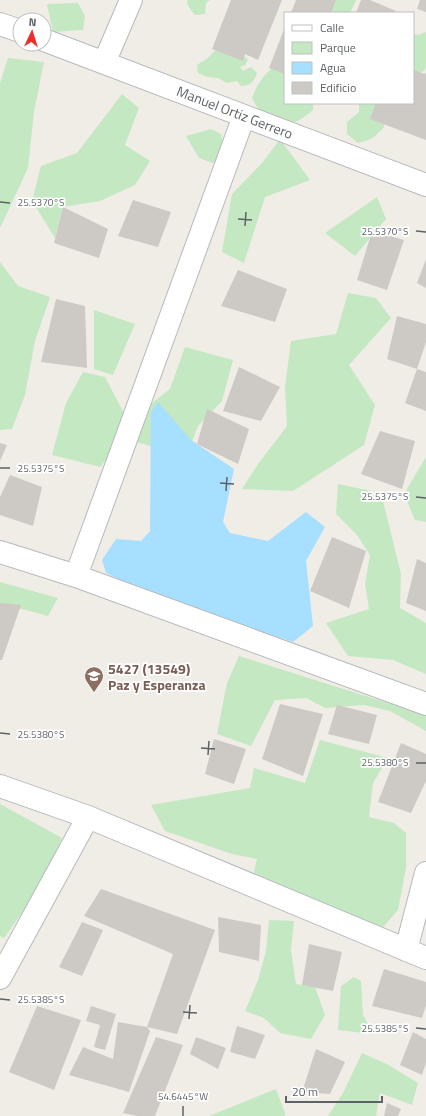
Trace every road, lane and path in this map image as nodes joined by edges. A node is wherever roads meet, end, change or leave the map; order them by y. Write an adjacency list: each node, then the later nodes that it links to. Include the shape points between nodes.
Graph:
1 (131, 0): 5 (street)
2 (0, 24): 3 (street)
3 (12, 28)
4 (52, 43): 5 (street, Manuel Ortiz Gerrero)
5 (104, 63): 6 (street, Manuel Ortiz Gerrero)
6 (244, 116): 7 (street, Manuel Ortiz Gerrero); 9 (street)
7 (426, 185)
8 (0, 552): 9 (street)
9 (76, 576): 10 (street)
10 (426, 704)
11 (0, 786): 12 (street)
12 (88, 817): 14 (street); 16 (street)
13 (426, 873): 14 (street)
14 (406, 950): 15 (street)
15 (426, 958)
16 (0, 978)

